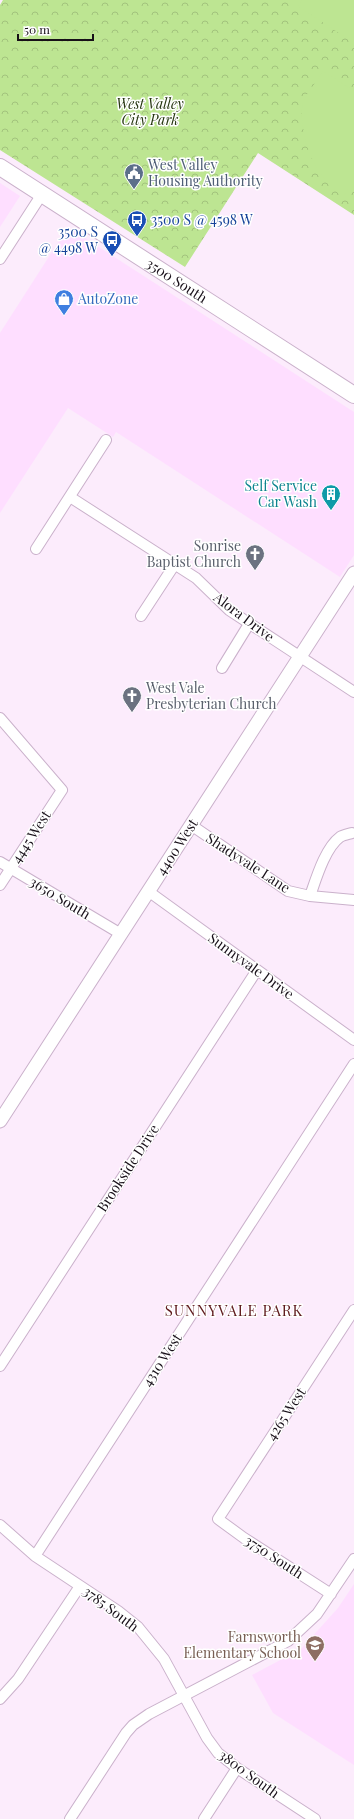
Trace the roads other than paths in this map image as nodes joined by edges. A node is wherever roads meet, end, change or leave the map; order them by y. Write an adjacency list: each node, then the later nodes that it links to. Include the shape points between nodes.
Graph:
1 (0, 166): 2 (main road, 3500 South)
2 (42, 194): 3 (street); 4 (main road, 3500 South)
3 (0, 259)
4 (354, 395)
5 (106, 440): 6 (street)
6 (70, 497): 7 (street); 8 (street, Alora Drive)
7 (36, 549)
8 (175, 564): 10 (street); 11 (street, Alora Drive, via 200,580 222,604)
9 (354, 573): 12 (street, 4400 West)
10 (141, 616)
11 (249, 624): 12 (street, Alora Drive); 13 (street)
12 (300, 657): 14 (street, Alora Drive); 16 (street, 4400 West)
13 (222, 668)
14 (354, 692)
15 (0, 718): 19 (street, 4445 West, via 62,790)
16 (191, 825): 21 (street, 4400 West); 22 (street, Shadyvale Lane, via 288,891)
17 (352, 833): 22 (street, via 341,837 334,844 320,868)
18 (0, 862): 19 (street, 3650 South)
19 (11, 869): 20 (street, 4445 West); 24 (street, 3650 South)
20 (0, 885)
21 (148, 891): 24 (street, 4400 West); 25 (street, Sunnyvale Drive)
22 (310, 896): 23 (street, Shadyvale Lane)
23 (354, 900)
24 (121, 934): 28 (street, 4400 West)
25 (257, 970): 26 (street, Sunnyvale Drive); 30 (street, Brookside Drive)
26 (354, 1040)
27 (354, 1064): 33 (street, 4310 West)
28 (0, 1121)
29 (354, 1310): 31 (street, 4265 West)
30 (0, 1366)
31 (218, 1519): 36 (street, 3750 South)
32 (0, 1525): 33 (street, 3785 South)
33 (36, 1556): 35 (street, 3785 South)
34 (354, 1559): 36 (street)
35 (80, 1586): 37 (street, 3785 South, via 138,1627 164,1659); 38 (street, via 18,1679)
36 (331, 1594): 37 (street, via 308,1624 288,1642)
37 (185, 1695): 39 (street, 3800 South, via 212,1746); 40 (street, via 133,1725)
38 (0, 1699)
39 (237, 1768): 41 (street); 42 (street, 3800 South)
40 (70, 1819)
41 (204, 1819)
42 (315, 1819)

